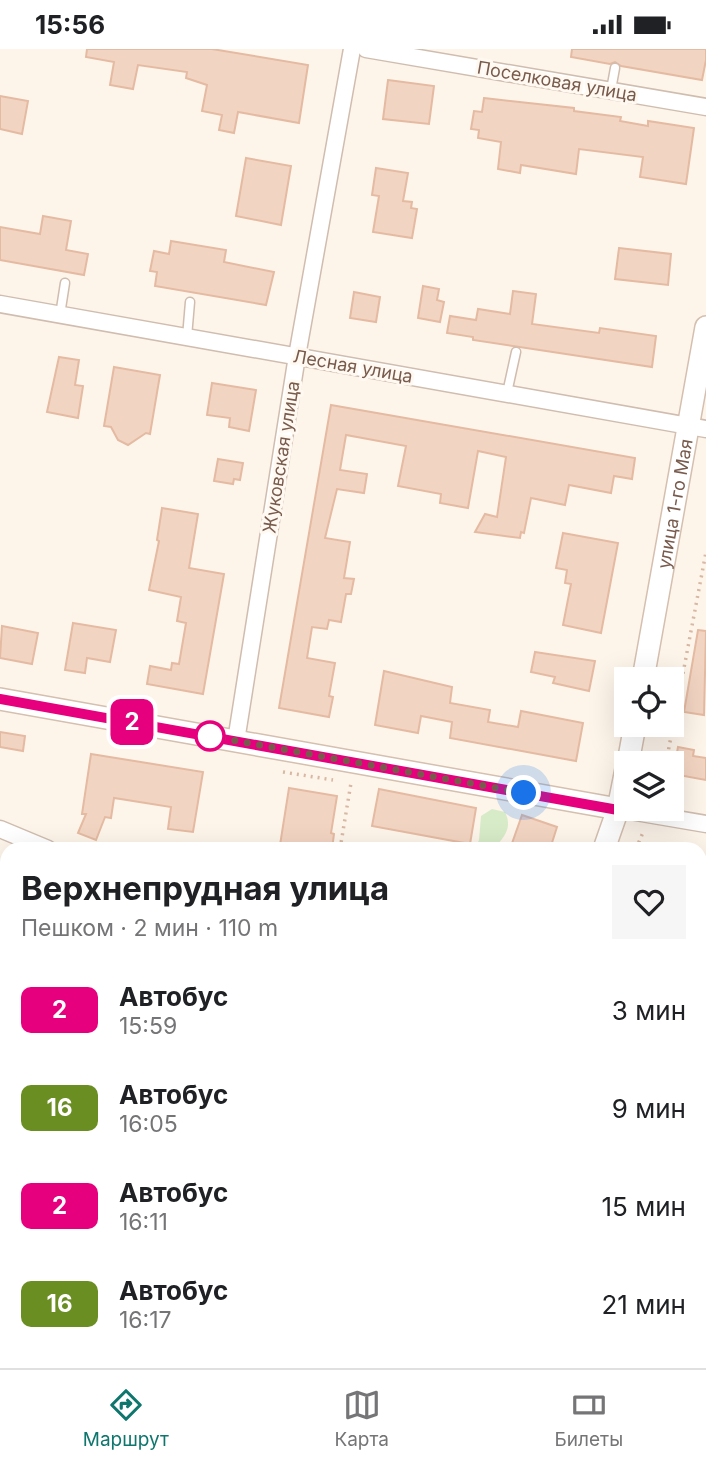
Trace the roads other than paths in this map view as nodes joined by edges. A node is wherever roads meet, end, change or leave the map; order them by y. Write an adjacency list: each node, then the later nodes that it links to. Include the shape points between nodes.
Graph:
1 (352, 49): 13 (street, Жуковская улица)
2 (366, 49): 4 (street, Поселковая улица)
3 (615, 68): 4 (lane)
4 (611, 90): 5 (street, Поселковая улица)
5 (706, 107)
6 (65, 283): 9 (lane)
7 (190, 302): 11 (lane)
8 (0, 304): 9 (street, Лесная улица)
9 (61, 314): 11 (street, Лесная улица)
10 (706, 327): 15 (street, улица 1-го Мая)
11 (187, 337): 13 (street, Лесная улица)
12 (516, 352): 14 (lane)
13 (297, 356): 14 (street, Лесная улица); 18 (street, Жуковская улица)
14 (507, 393): 15 (street, Лесная улица)
15 (697, 427): 16 (street, улица 1-го Мая)
16 (646, 667)
17 (0, 699): 18 (street)
18 (236, 741): 19 (street)
19 (614, 809)
20 (684, 820): 22 (street)
21 (614, 821): 25 (street)
22 (706, 824)
23 (0, 829): 24 (street)
24 (31, 842)
25 (607, 842)

